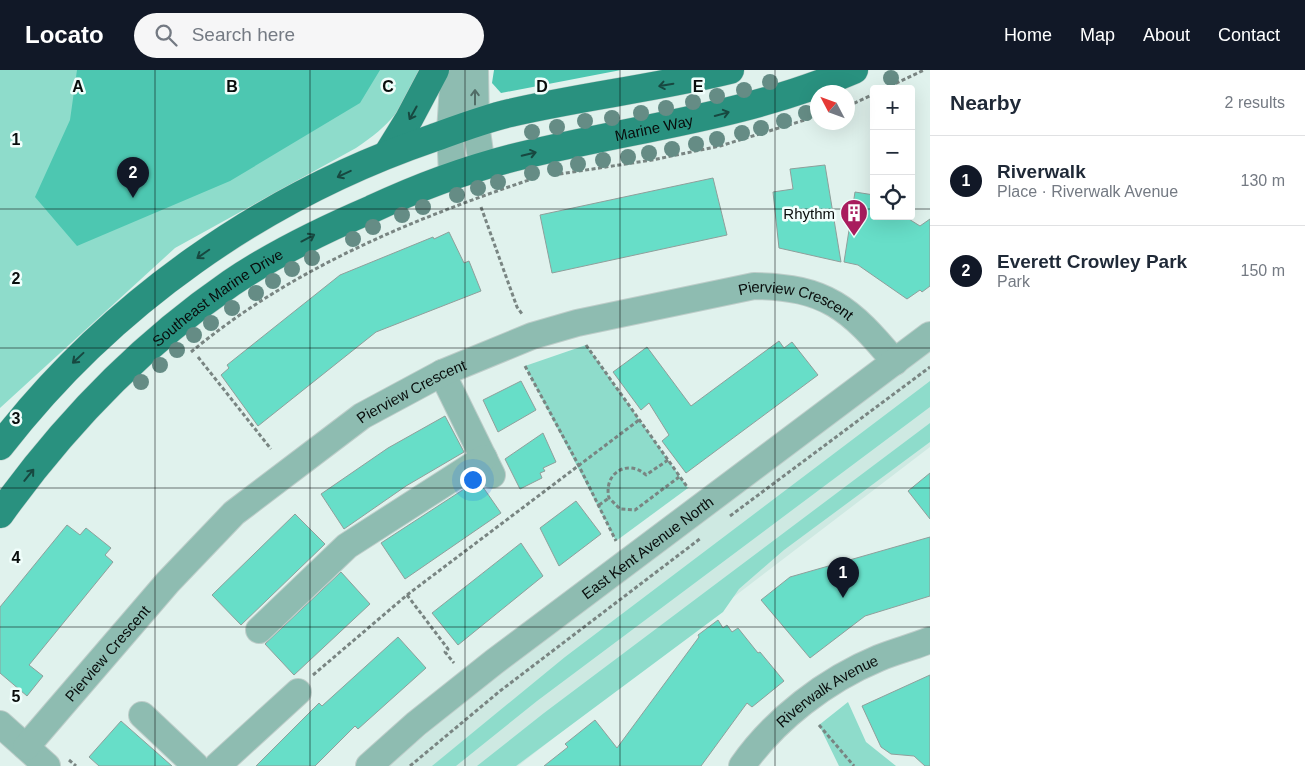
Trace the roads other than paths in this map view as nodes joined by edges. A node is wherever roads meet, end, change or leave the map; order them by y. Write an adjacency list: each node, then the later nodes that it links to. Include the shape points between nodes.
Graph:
1 (435, 70): 8 (main road, one-way to 8)
2 (454, 70): 7 (street)
3 (475, 70): 6 (street, one-way to 3)
4 (730, 70): 6 (main road, one-way to 6, via 683,82 509,114)
5 (854, 70): 9 (main road, Marine Way, one-way to 5, via 713,116 770,101)
6 (476, 124): 7 (main road); 9 (street)
7 (450, 132): 8 (main road); 10 (street)
8 (388, 153): 14 (main road, one-way to 14, via 297,196 201,255 132,308 70,366)
9 (482, 166): 10 (main road, Marine Way)
10 (452, 174): 15 (main road, Southeast Marine Drive, one-way to 10, via 27,476 102,392 193,312 232,283 324,230)
11 (930, 335): 12 (street, East Kent Avenue North)
12 (895, 362): 13 (street, Pierview Crescent, via 860,322 839,305 812,292 754,286 571,325 532,336); 25 (street, East Kent Avenue North, via 517,645)
13 (442, 373): 16 (street, via 488,466 347,546); 21 (street, Pierview Crescent, via 362,416 234,513 168,582)
14 (0, 446)
15 (0, 514)
16 (259, 630)
17 (930, 640): 26 (street, Riverwalk Avenue, via 879,658 839,678 795,710 758,743)
18 (298, 692): 24 (street)
19 (142, 715): 23 (street)
20 (0, 724): 21 (street)
21 (26, 747): 22 (street)
22 (47, 766)
23 (196, 766)
24 (217, 766)
25 (368, 766)
26 (742, 766)

